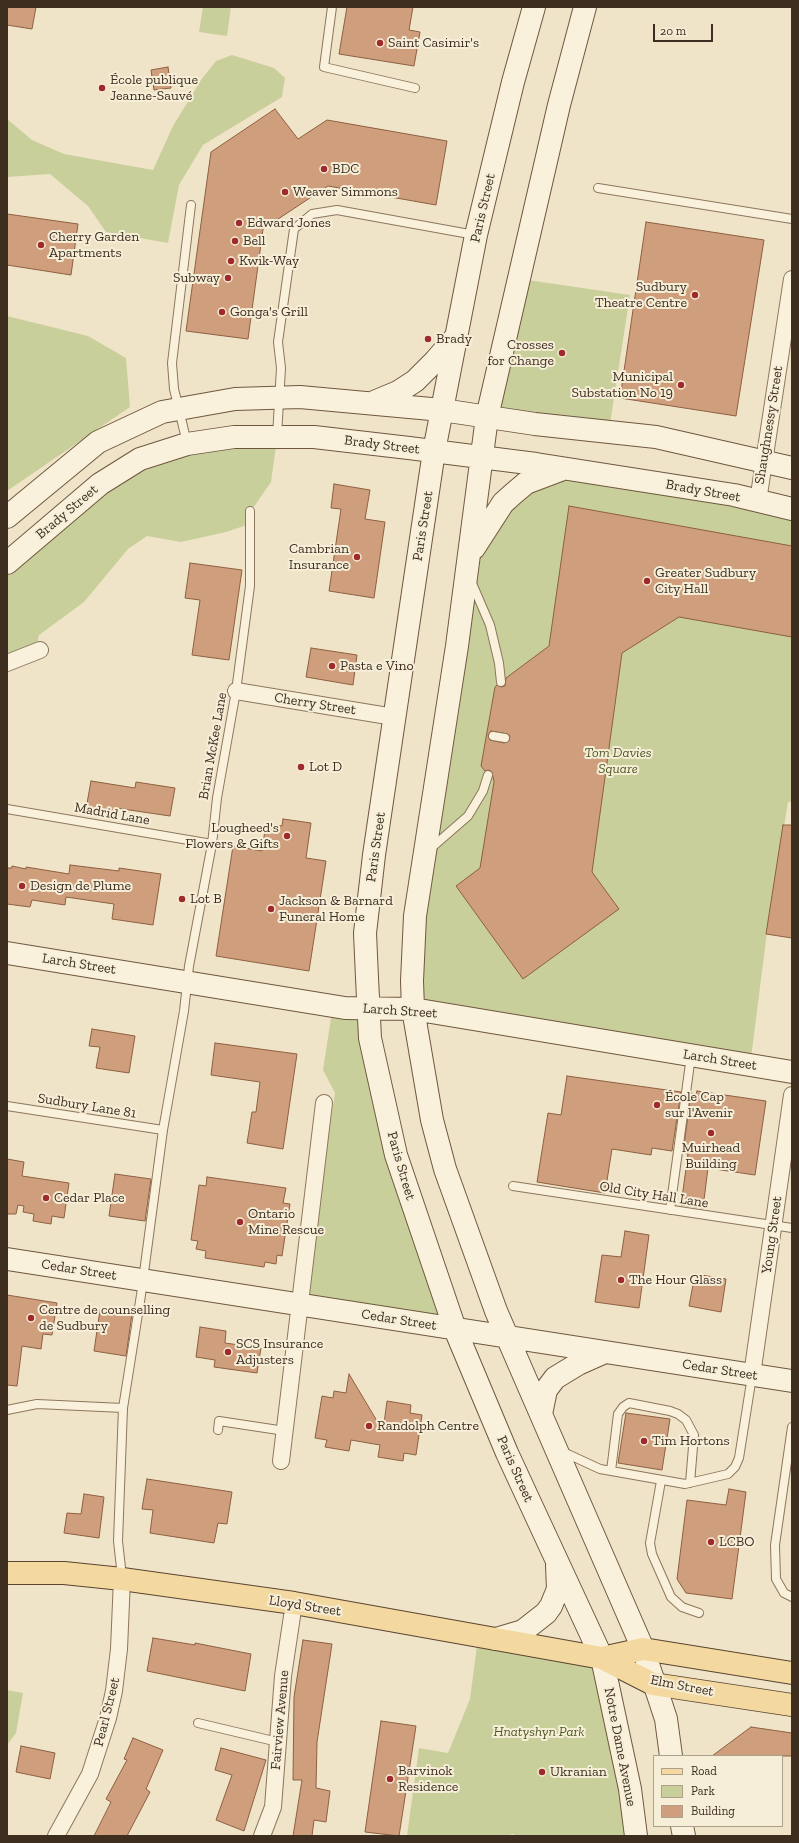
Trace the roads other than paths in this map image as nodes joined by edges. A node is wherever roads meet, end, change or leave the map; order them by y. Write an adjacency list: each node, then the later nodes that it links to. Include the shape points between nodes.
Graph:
1 (332, 7): 4 (lane, via 324,67)
2 (534, 7): 8 (main road, Paris Street, via 512,82)
3 (585, 7): 15 (main road, via 558,105)
4 (415, 88)
5 (598, 188): 7 (lane)
6 (191, 205): 13 (lane, via 172,363)
7 (792, 219)
8 (476, 235): 10 (main road, Paris Street); 11 (lane, via 337,210 312,214 294,229 278,342)
9 (792, 279): 20 (street, Shaughnessy Street)
10 (456, 337): 12 (main road, via 415,381); 14 (main road, Paris Street)
11 (280, 398): 12 (main road, via 300,397); 13 (main road, via 235,399); 16 (lane)
12 (373, 403): 14 (main road)
13 (178, 409): 17 (lane); 26 (main road, via 162,412 98,442)
14 (442, 410): 15 (main road); 18 (main road, Paris Street)
15 (487, 417): 19 (main road); 20 (main road, via 656,437)
16 (277, 437): 17 (main road, Brady Street, via 234,437); 18 (main road, Brady Street, via 314,437)
17 (187, 444): 27 (main road, Brady Street, via 140,459 100,484)
18 (434, 451): 19 (main road, Brady Street); 33 (main road, Paris Street)
19 (483, 457): 22 (main road, Brady Street); 28 (main road)
20 (764, 461): 21 (main road); 23 (street, Shaughnessy Street)
21 (792, 468)
22 (564, 469): 23 (main road, Brady Street, via 734,495); 28 (main road, via 526,483 503,503 486,527)
23 (758, 501): 24 (main road, Brady Street)
24 (792, 508)
25 (250, 511): 32 (lane, Brian McKee Lane, via 250,586)
26 (7, 517)
27 (7, 563)
28 (468, 564): 31 (lane, via 490,626); 39 (main road)
29 (40, 650): 30 (street)
30 (7, 664)
31 (501, 682)
32 (236, 691): 33 (street, Cherry Street); 38 (lane, Brian McKee Lane, via 217,798)
33 (394, 717): 42 (main road, Paris Street, via 365,933)
34 (493, 736): 35 (lane)
35 (505, 738)
36 (488, 775): 39 (lane, via 483,791 468,816)
37 (7, 809): 38 (lane, Madrid Lane)
38 (212, 844): 41 (lane, Brian McKee Lane)
39 (425, 854): 43 (main road, via 415,916)
40 (7, 952): 41 (main road, Larch Street)
41 (187, 983): 42 (main road, Larch Street, via 345,1008); 49 (lane, Brian McKee Lane)
42 (369, 1007): 43 (main road, Larch Street); 57 (main road, Paris Street, via 370,1038 396,1154)
43 (413, 1009): 44 (main road, Larch Street); 58 (main road, via 432,1120 445,1169)
44 (691, 1055): 45 (main road, Larch Street); 51 (lane)
45 (792, 1072)
46 (792, 1095): 52 (street, Young Street)
47 (324, 1103): 56 (street)
48 (7, 1106): 49 (lane, Sudbury Lane 81)
49 (163, 1130): 55 (lane, Brian McKee Lane)
50 (513, 1186): 51 (lane, Old City Hall Lane)
51 (670, 1210): 52 (lane, Old City Hall Lane)
52 (773, 1226): 53 (lane, Old City Hall Lane); 60 (street, Young Street)
53 (792, 1228)
54 (7, 1259): 55 (main road, Cedar Street)
55 (143, 1281): 56 (main road, Cedar Street); 62 (lane, Brian McKee Lane)
56 (300, 1305): 57 (main road, Cedar Street); 67 (street)
57 (455, 1329): 58 (main road, Cedar Street); 73 (main road, Paris Street, via 507,1453)
58 (508, 1338): 59 (main road, Cedar Street); 64 (main road)
59 (604, 1352): 60 (main road, Cedar Street); 64 (main road, via 556,1378 546,1390)
60 (752, 1375): 61 (main road, Cedar Street); 72 (lane, via 739,1458 735,1467 728,1474)
61 (792, 1381)
62 (122, 1408): 63 (lane, via 37,1404); 75 (lane, Brian McKee Lane, via 118,1541)
63 (7, 1410)
64 (541, 1414): 68 (main road)
65 (792, 1427): 76 (lane, via 775,1545 776,1579 784,1593)
66 (218, 1430): 67 (lane, via 219,1421)
67 (285, 1431): 69 (street)
68 (556, 1448): 70 (lane, via 589,1465); 80 (main road)
69 (281, 1461)
70 (611, 1472): 71 (lane); 72 (lane, via 618,1414 622,1407 630,1403 670,1411 686,1420 694,1435)
71 (661, 1481): 72 (lane); 78 (lane, via 650,1543 652,1554 671,1596 682,1607)
72 (690, 1483)
73 (556, 1560): 79 (main road, via 558,1589 546,1613 523,1631); 81 (main road, Paris Street)
74 (7, 1573): 75 (main road, Lloyd Street, via 64,1573)
75 (122, 1579): 77 (main road, Lloyd Street); 88 (street, Pearl Street, via 120,1649 108,1718 90,1774)
76 (792, 1597)
77 (294, 1603): 79 (main road, Lloyd Street); 86 (street, Fairview Avenue, via 283,1676)
78 (699, 1613)
79 (496, 1639): 81 (main road, Lloyd Street)
80 (643, 1649): 81 (main road, Elm Street); 82 (main road, Elm Street); 83 (main road)
81 (602, 1658): 83 (main road, Elm Street); 90 (main road, Notre Dame Avenue, via 630,1789)
82 (792, 1673)
83 (653, 1684): 84 (main road, Elm Street); 87 (main road, via 666,1718)
84 (792, 1705)
85 (198, 1723): 86 (lane)
86 (278, 1742): 89 (street, Fairview Avenue, via 273,1807)
87 (671, 1755)
88 (56, 1836)
89 (262, 1836)
90 (636, 1836)

